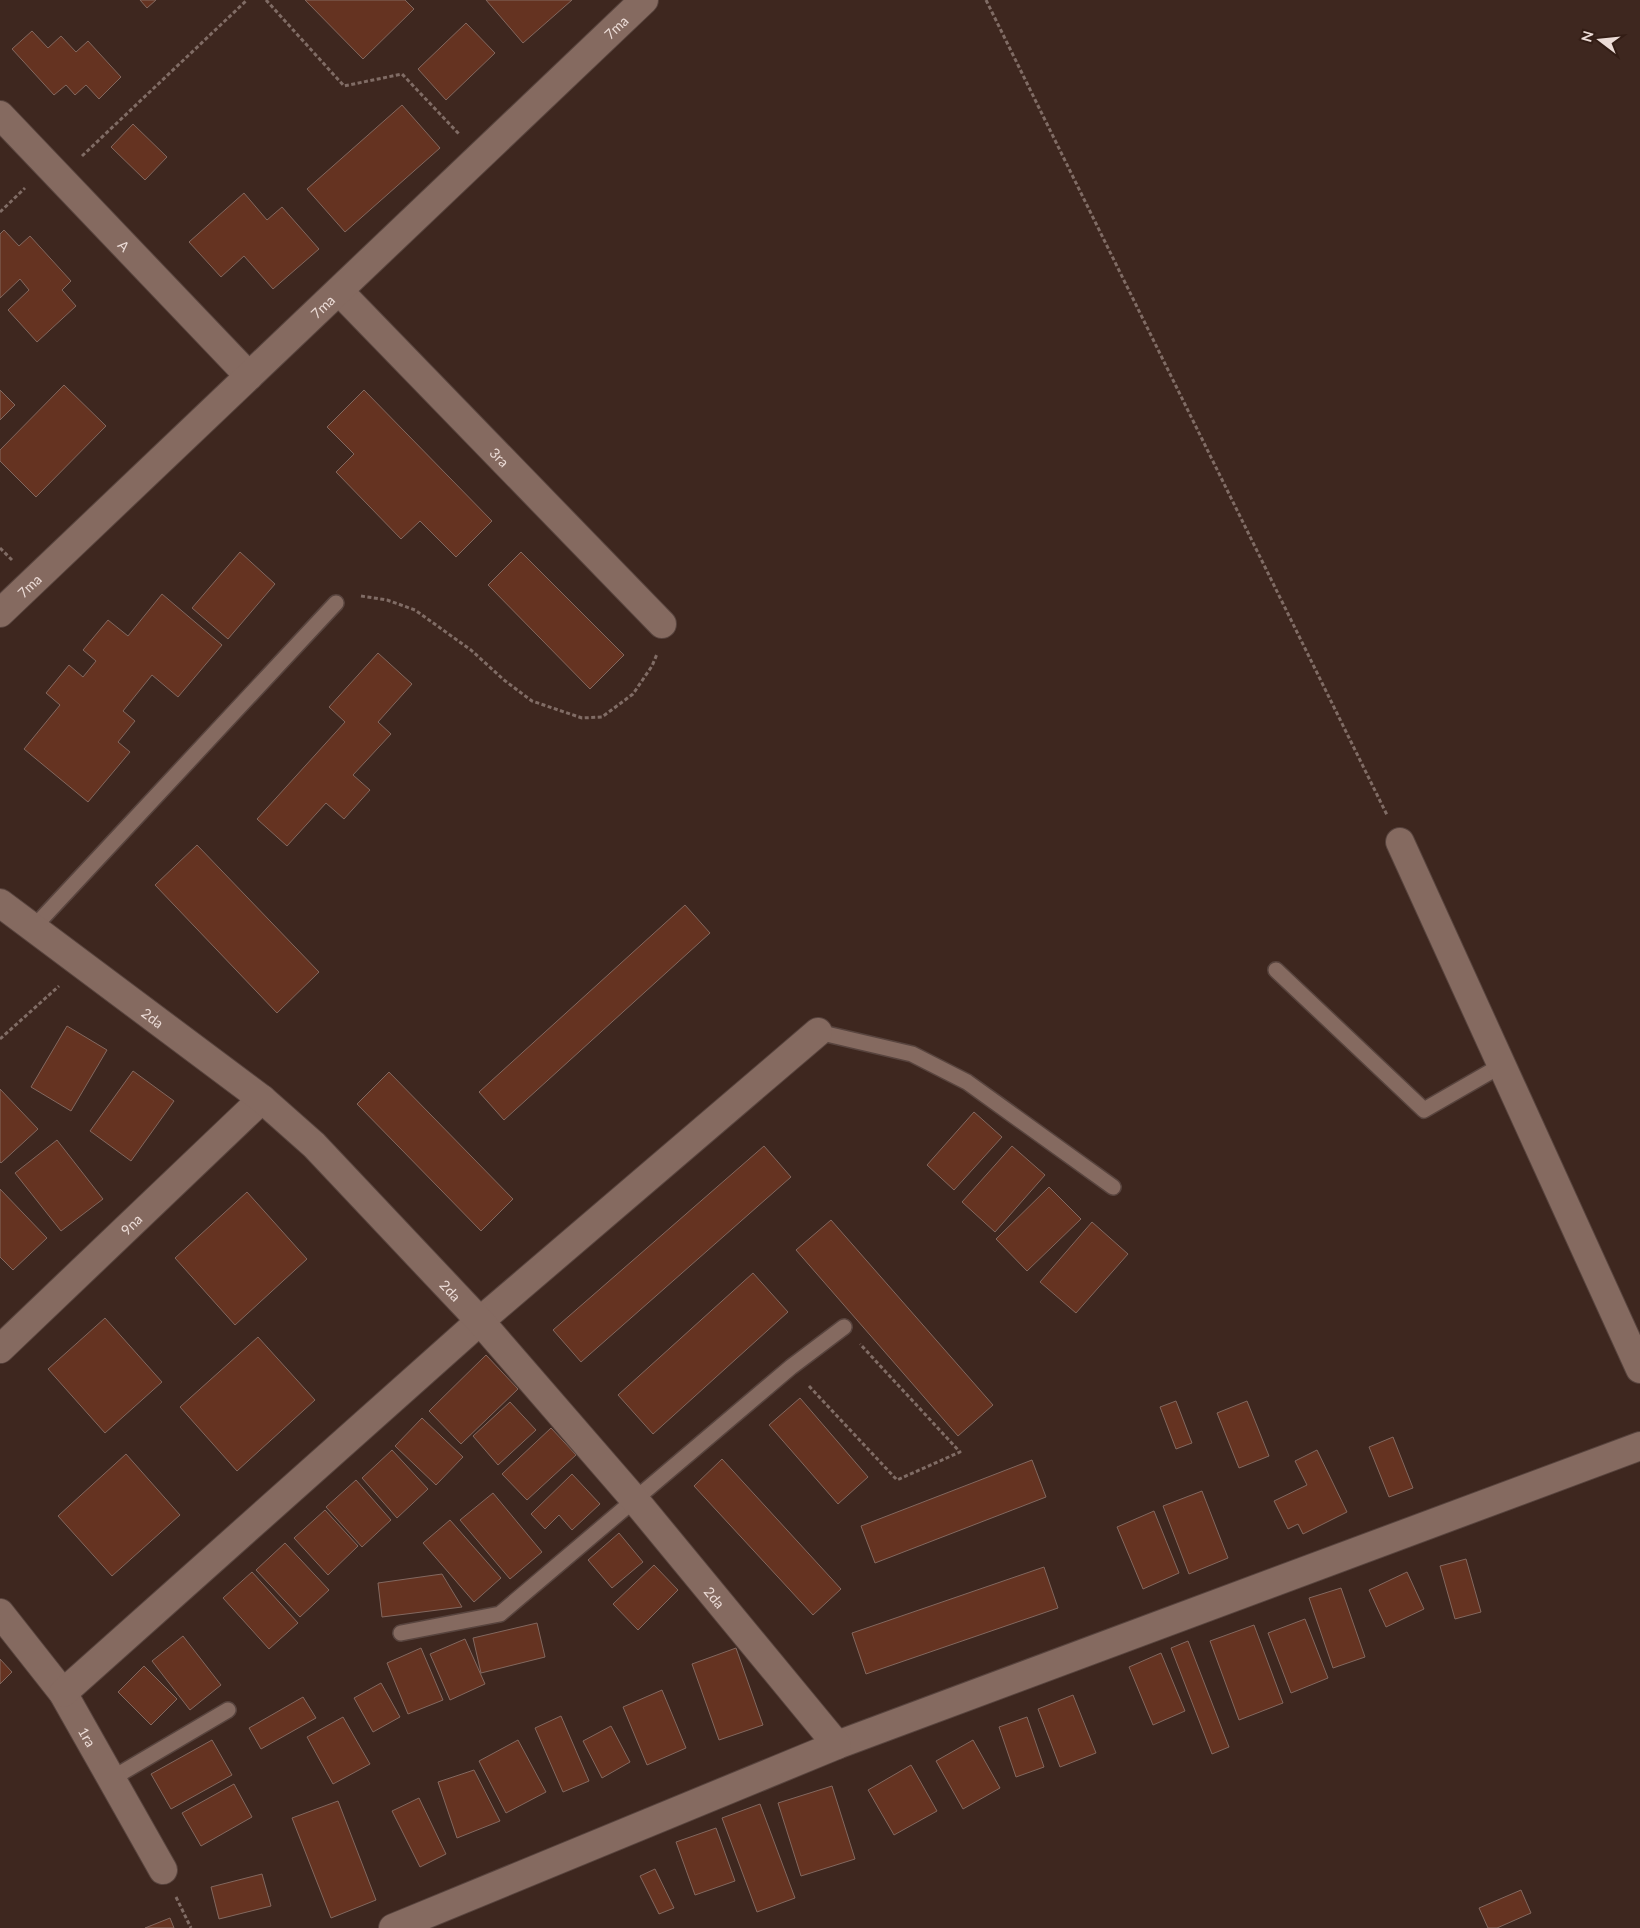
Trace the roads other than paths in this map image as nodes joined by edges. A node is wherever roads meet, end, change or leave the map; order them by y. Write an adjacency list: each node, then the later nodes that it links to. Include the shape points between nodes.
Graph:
1 (644, 0): 3 (street, 7ma)
2 (0, 115): 4 (street, A)
3 (339, 290): 4 (street, 7ma); 7 (street, 3ra)
4 (250, 376): 6 (street, 7ma)
5 (336, 603): 10 (lane)
6 (0, 613)
7 (662, 624)
8 (1400, 842): 13 (street)
9 (0, 903): 10 (street, 2da)
10 (34, 927): 14 (street, 2da)
11 (1276, 970): 13 (lane, via 1424,1110)
12 (818, 1032): 15 (lane, via 912,1054 967,1082); 16 (street)
13 (1502, 1065): 19 (street)
14 (262, 1098): 16 (street, 2da, via 314,1145); 18 (street, 9na)
15 (1114, 1187)
16 (480, 1321): 21 (street, 2da); 24 (street)
17 (844, 1327): 21 (lane, via 791,1367)
18 (0, 1349)
19 (1640, 1369)
20 (1640, 1446): 26 (street)
21 (635, 1500): 23 (lane, via 500,1614); 26 (street, 2da)
22 (0, 1613): 24 (street, 1ra)
23 (401, 1633)
24 (63, 1693): 27 (street, 1ra)
25 (228, 1710): 27 (lane)
26 (837, 1745): 29 (street)
27 (111, 1778): 28 (street, 1ra)
28 (163, 1870)
29 (393, 1928)

